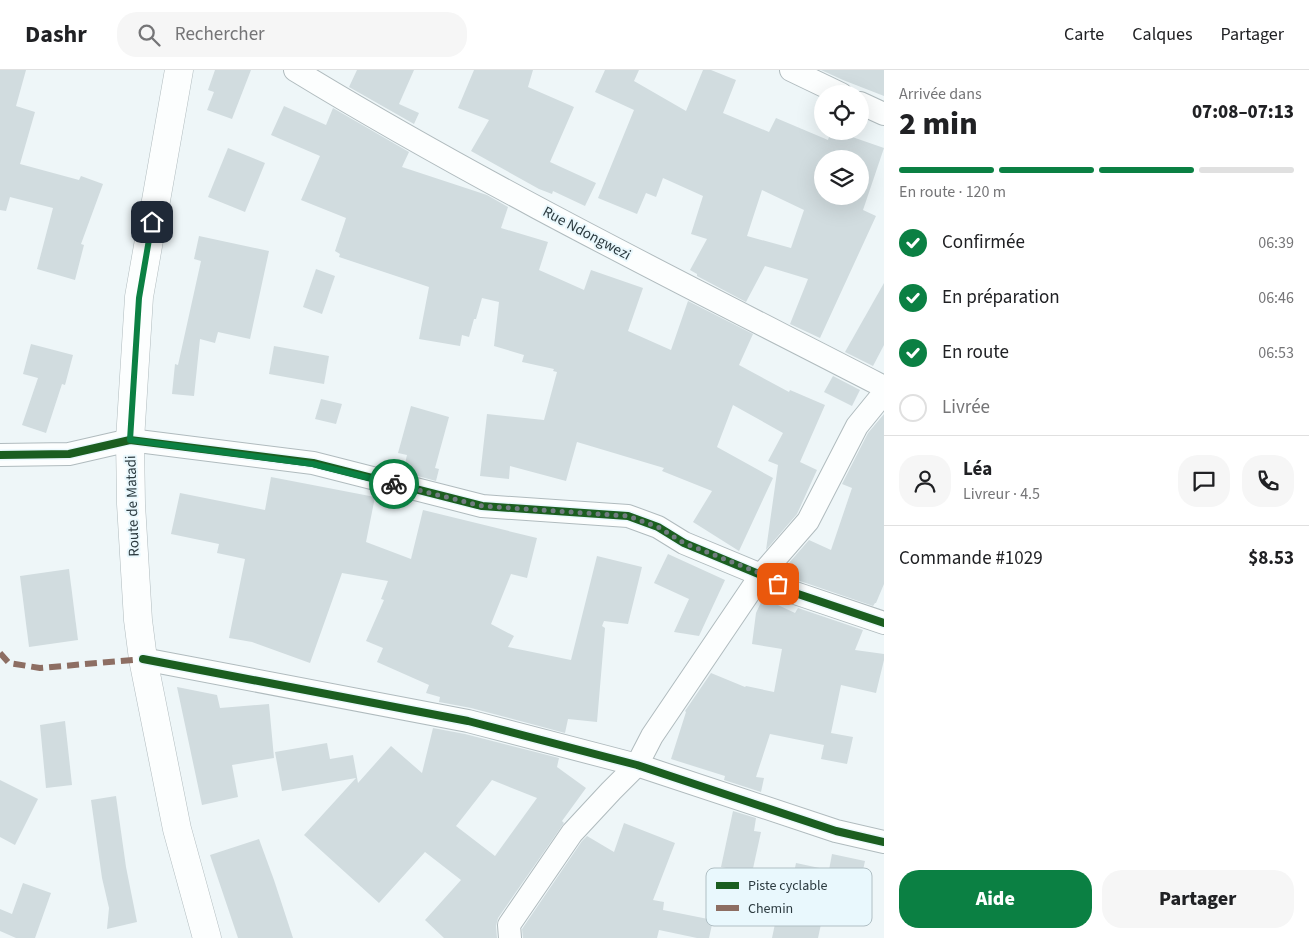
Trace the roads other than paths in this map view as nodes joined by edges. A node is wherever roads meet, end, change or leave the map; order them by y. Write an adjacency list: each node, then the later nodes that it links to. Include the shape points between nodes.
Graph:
1 (179, 70): 9 (highway, Route de Matadi, via 139,298)
2 (295, 70): 7 (street, Rue Ndongwezi, via 568,224)
3 (791, 70): 4 (street)
4 (822, 85)
5 (869, 107): 6 (street)
6 (884, 114)
7 (884, 387)
8 (884, 396): 11 (street, via 857,426 808,521)
9 (130, 440): 10 (street, via 69,454); 11 (street, via 313,464 482,506 628,516 658,527 684,543); 13 (highway, Route de Matadi, via 137,610)
10 (0, 455)
11 (762, 574): 12 (street, via 795,592); 14 (street, via 652,736)
12 (884, 623)
13 (143, 659): 14 (street, via 468,721); 16 (highway, Route de Matadi, via 177,829)
14 (637, 765): 15 (street, via 836,831); 17 (street, via 572,833 509,925)
15 (884, 842)
16 (207, 938)
17 (510, 938)

